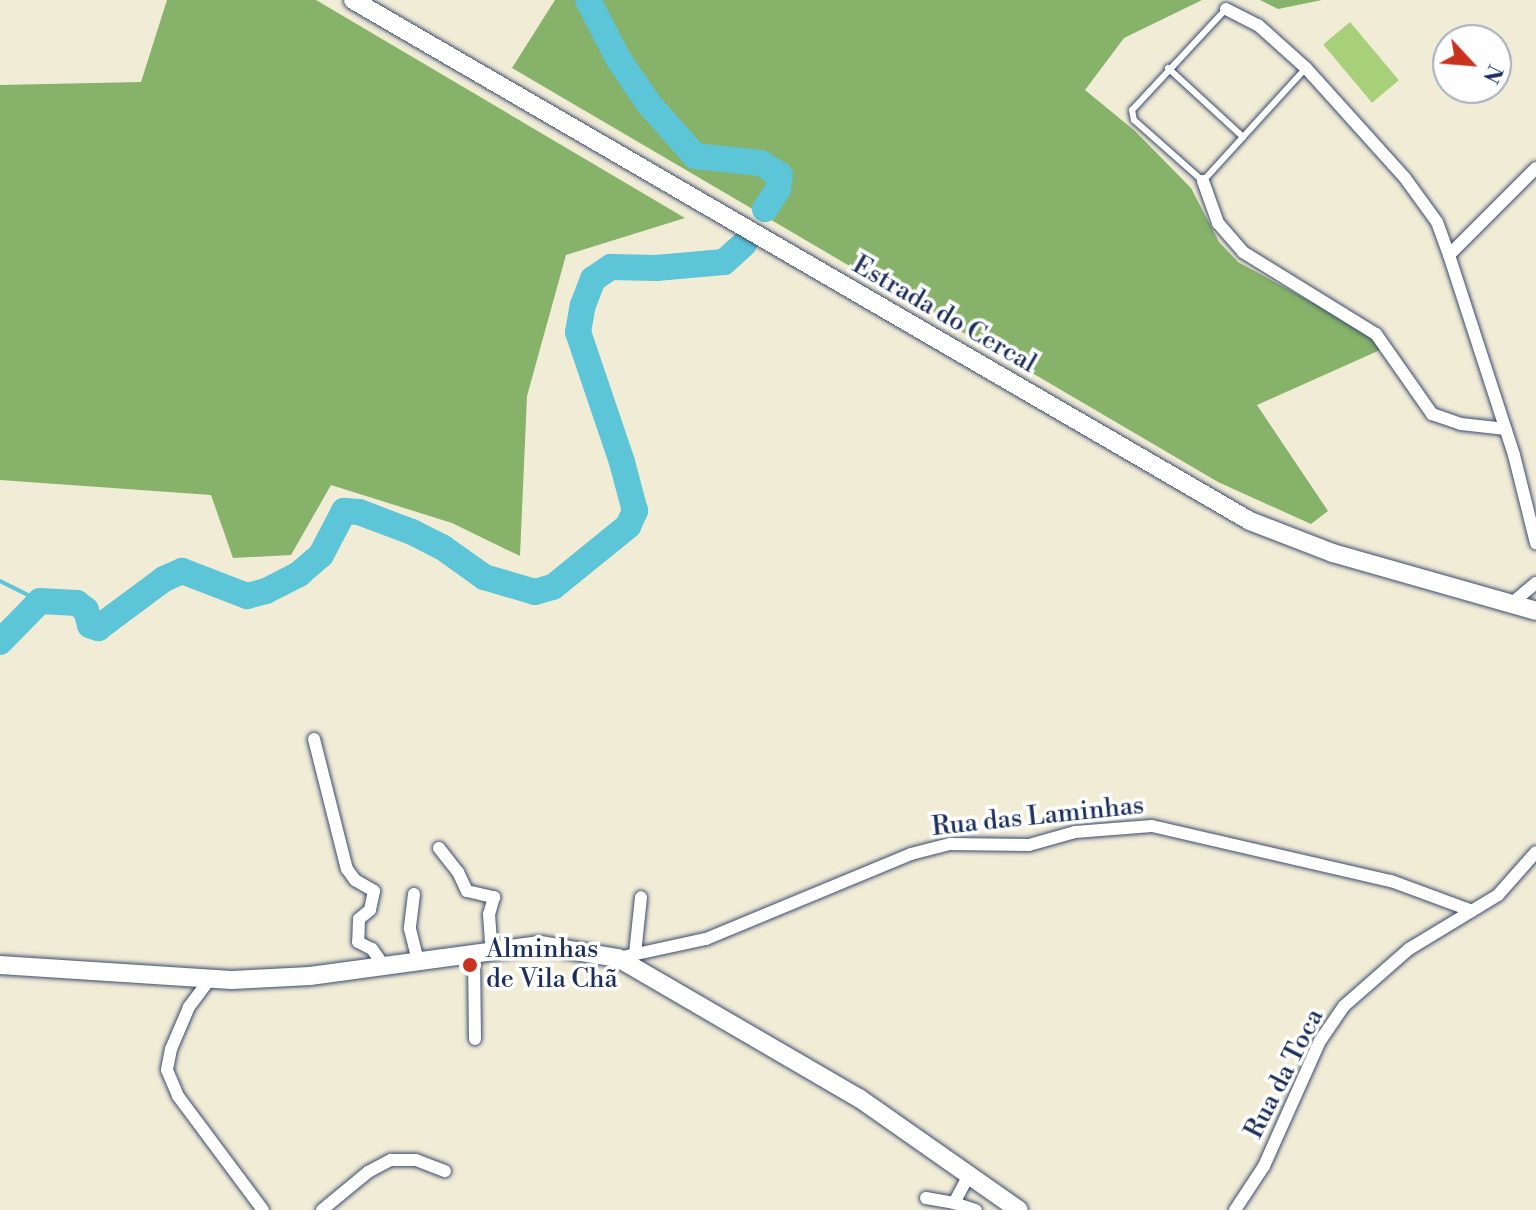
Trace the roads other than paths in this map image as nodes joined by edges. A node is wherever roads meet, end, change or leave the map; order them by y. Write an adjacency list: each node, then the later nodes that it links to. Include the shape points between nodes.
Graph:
1 (353, 0): 12 (street, Estrada do Cercal, via 1250,521 1333,553)
2 (1226, 9): 3 (lane); 4 (street, via 1258,25)
3 (1168, 68): 5 (lane); 7 (lane, via 1132,110 1134,120)
4 (1306, 68): 5 (lane); 8 (street, via 1405,178 1437,222)
5 (1243, 137): 7 (lane)
6 (1536, 168): 8 (street)
7 (1203, 181): 9 (street, via 1218,223 1243,252 1376,334 1432,414 1461,424)
8 (1449, 255): 9 (street)
9 (1506, 429): 10 (street)
10 (1536, 543)
11 (1536, 583): 12 (street)
12 (1512, 603): 13 (street, Estrada do Cercal)
13 (1536, 611)
14 (314, 739): 24 (street, via 347,869 374,891 370,910 359,919 358,942 372,949)
15 (439, 848): 20 (street, via 467,891 494,897)
16 (1536, 852): 19 (street, Rua da Toca, via 1498,895)
17 (414, 894): 22 (street, via 410,929)
18 (641, 897): 21 (street)
19 (1470, 910): 21 (street, Rua das Laminhas, via 1391,881 1152,826 1075,832 1029,845 950,844 911,854 706,939); 35 (street, Rua da Toca, via 1409,949 1344,1006 1320,1041 1264,1166)
20 (483, 955): 21 (street, via 540,945); 22 (street); 26 (street)
21 (626, 956): 28 (street, via 859,1098)
22 (418, 961): 24 (street)
23 (0, 965): 25 (street)
24 (383, 965): 25 (street, via 310,976)
25 (210, 979): 31 (street, via 189,1007 167,1070 178,1096)
26 (475, 1039)
27 (445, 1171): 32 (street, via 416,1160 391,1160)
28 (970, 1173): 30 (street); 34 (street)
29 (926, 1198): 30 (street)
30 (954, 1203): 33 (street)
31 (263, 1210)
32 (322, 1210)
33 (976, 1210)
34 (1019, 1210)
35 (1235, 1210)

